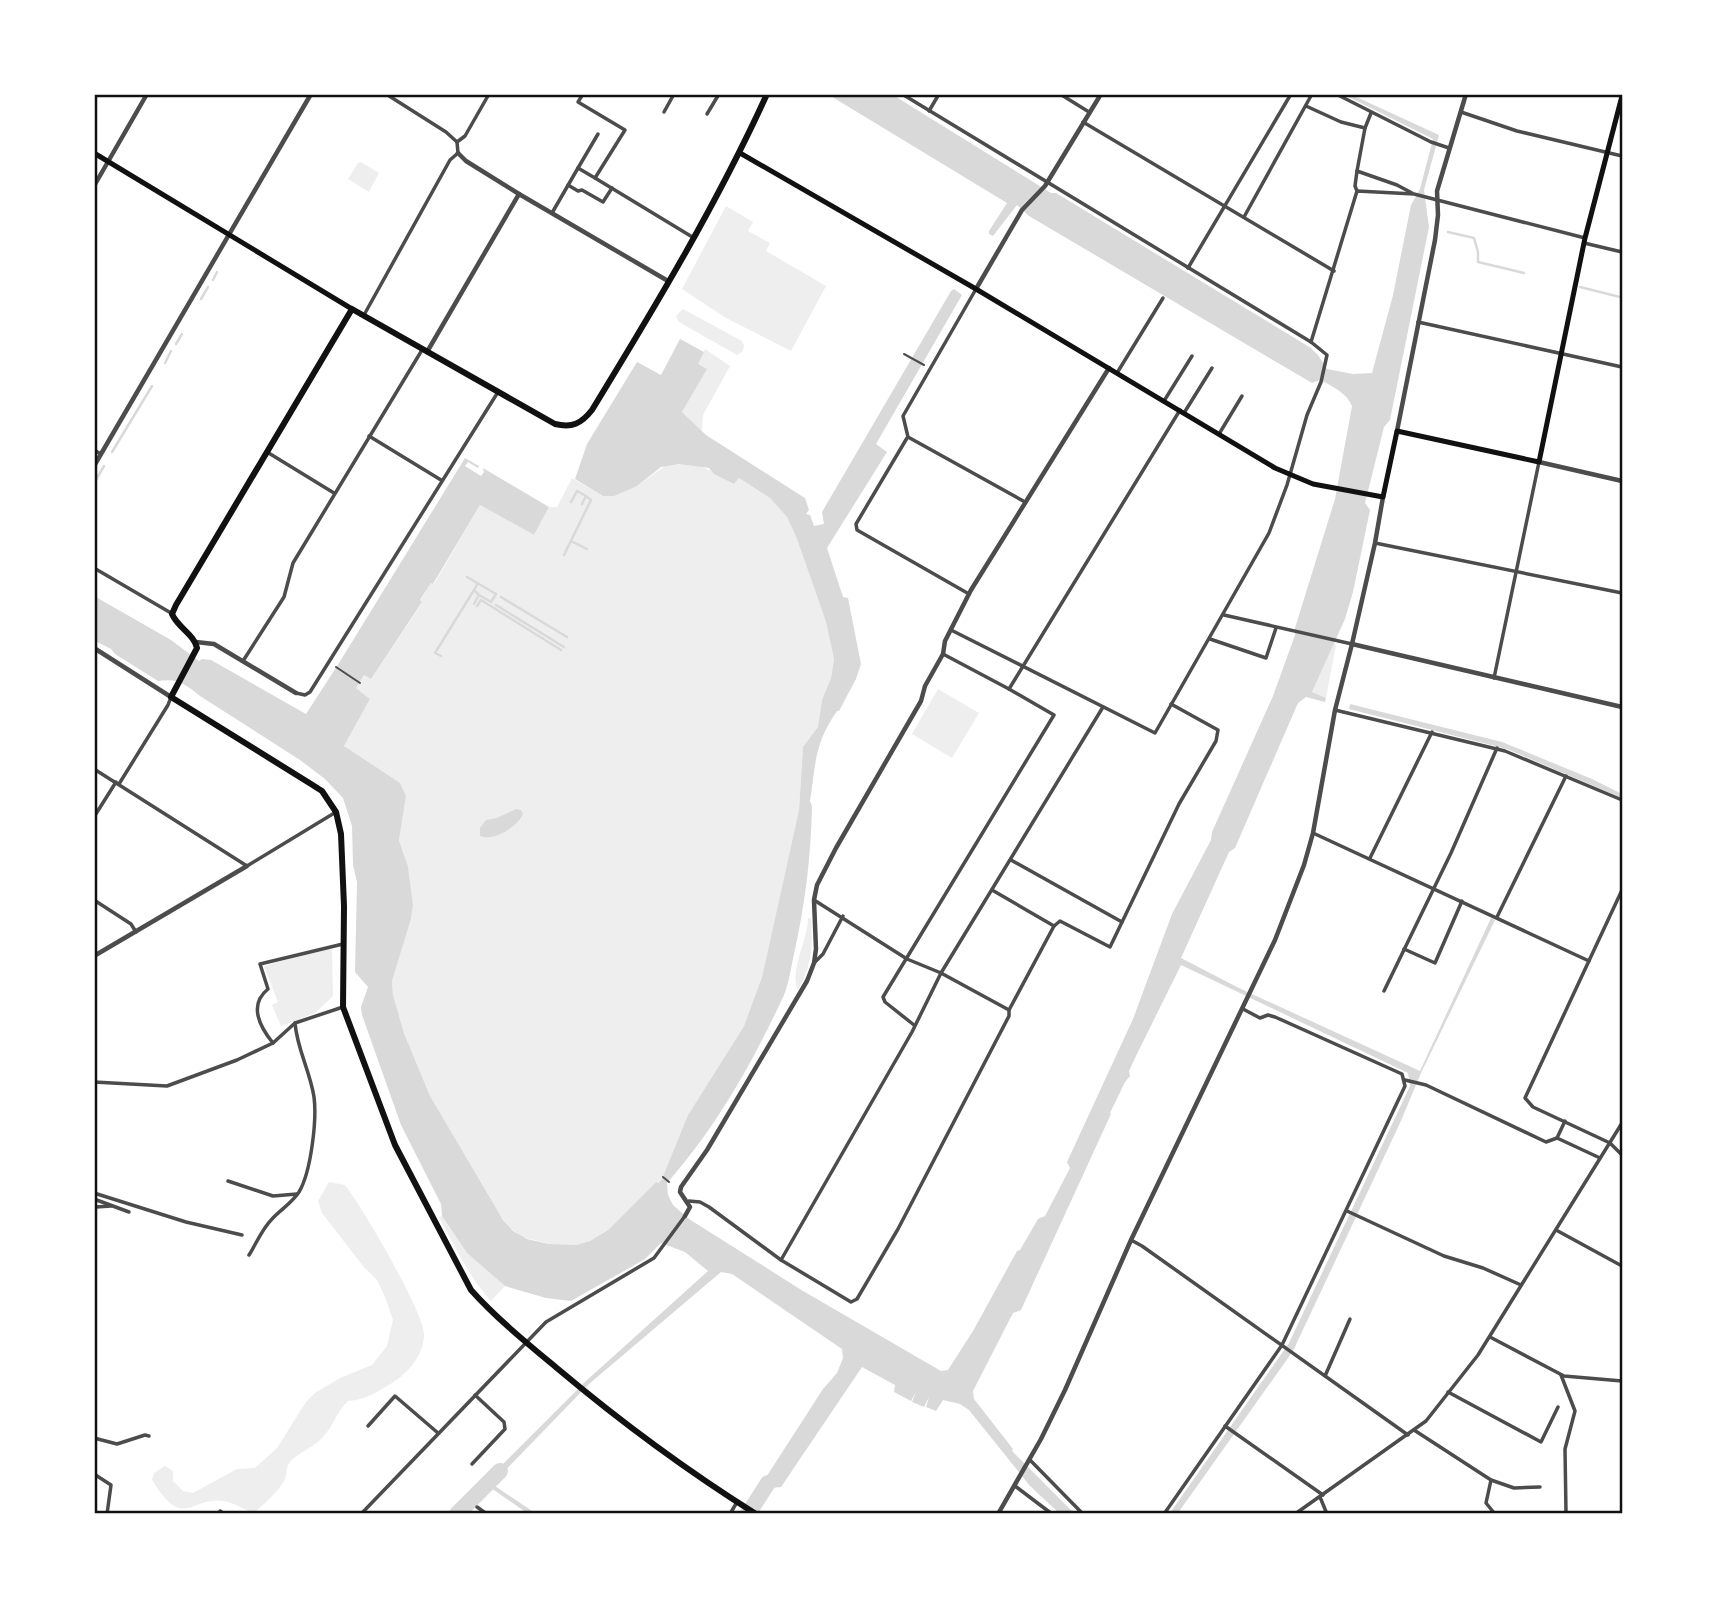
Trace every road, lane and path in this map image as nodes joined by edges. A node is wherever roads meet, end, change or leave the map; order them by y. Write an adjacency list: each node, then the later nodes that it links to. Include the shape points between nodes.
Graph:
1 (147, 94): 35 (street)
2 (311, 94): 50 (street)
3 (386, 94): 28 (street)
4 (489, 94): 28 (street)
5 (583, 94): 38 (street, via 578,102 625,130)
6 (674, 94): 20 (street)
7 (719, 94): 24 (street)
8 (767, 94): 33 (main road)
9 (902, 94): 19 (street)
10 (939, 94): 19 (street)
11 (1060, 94): 21 (street)
12 (1101, 94): 21 (street)
13 (1291, 94): 47 (street)
14 (1312, 94): 18 (street)
15 (1466, 94): 22 (street)
16 (1336, 95): 23 (street)
17 (1622, 96): 30 (main road)
18 (1306, 106): 26 (street); 49 (street)
19 (929, 111): 39 (street)
20 (664, 112)
21 (1089, 112): 25 (street)
22 (1461, 112): 29 (street); 30 (street, via 1517,131)
23 (1371, 113): 26 (street); 29 (street)
24 (707, 114)
25 (1083, 122): 39 (street); 47 (street)
26 (1365, 128): 37 (street)
27 (598, 134): 36 (street)
28 (457, 142): 32 (street)
29 (1449, 148): 46 (street)
30 (1608, 152): 34 (street); 52 (main road)
31 (94, 153): 35 (main road)
32 (458, 153): 44 (street); 60 (street)
33 (740, 153): 51 (main road); 57 (main road)
34 (1622, 156)
35 (109, 161): 41 (street); 50 (main road)
36 (578, 168): 38 (street); 40 (street)
37 (1357, 171): 43 (street); 45 (street)
38 (595, 178): 42 (street)
39 (1046, 184): 54 (street); 57 (street, via 1022,211)
40 (568, 185): 42 (street, via 603,202); 48 (street)
41 (94, 186)
42 (611, 188): 51 (street)
43 (1357, 191): 45 (street); 55 (street)
44 (519, 194): 48 (street); 63 (street)
45 (1413, 194): 46 (street)
46 (1437, 200): 52 (street); 61 (street, via 1435,240)
47 (1225, 206): 49 (street); 54 (street)
48 (552, 213): 56 (street)
49 (1244, 217): 55 (street)
50 (230, 234): 59 (main road); 82 (street)
51 (694, 238): 56 (main road)
52 (1584, 241): 53 (street); 64 (main road)
53 (1622, 251)
54 (1188, 268): 62 (street)
55 (1334, 271): 62 (street)
56 (669, 282): 72 (main road, via 581,422 568,427 555,424)
57 (973, 287): 69 (main road); 79 (street, via 903,416)
58 (1163, 298): 71 (street)
59 (352, 309): 60 (main road); 81 (main road)
60 (364, 315): 63 (main road)
61 (1418, 322): 64 (street); 76 (street)
62 (1311, 342): 85 (street, via 1327,355)
63 (424, 351): 72 (main road); 78 (street)
64 (1561, 353): 68 (street); 83 (main road)
65 (904, 354): 67 (lane)
66 (1192, 356): 74 (street)
67 (924, 365)
68 (1622, 367)
69 (1109, 368): 71 (main road); 90 (street)
70 (1212, 368): 75 (street)
71 (1117, 373): 74 (main road)
72 (498, 392): 86 (street)
73 (1242, 396): 77 (street)
74 (1164, 401): 75 (main road)
75 (1182, 411): 77 (main road); 107 (street)
76 (1397, 431): 83 (main road); 89 (main road)
77 (1219, 434): 85 (main road)
78 (369, 436): 86 (street); 88 (street)
79 (908, 437): 90 (street); 95 (street, via 856,524 857,530)
80 (94, 450): 82 (street)
81 (267, 452): 88 (street); 96 (main road)
82 (101, 454): 84 (street)
83 (1539, 461): 87 (street); 93 (street)
84 (94, 466)
85 (1289, 475): 89 (main road); 97 (street, via 1269,533)
86 (441, 480): 111 (street, via 310,692)
87 (1622, 481)
88 (334, 493): 105 (street, via 293,563 284,597)
89 (1383, 497): 91 (street)
90 (1026, 503): 95 (street)
91 (1375, 543): 93 (street); 102 (street)
92 (94, 568): 96 (street)
93 (1515, 570): 94 (street); 108 (street)
94 (1622, 593)
95 (969, 594): 99 (street)
96 (172, 614): 101 (main road)
97 (1224, 615): 98 (street); 100 (street)
98 (1276, 628): 100 (street, via 1266,658); 102 (street)
99 (950, 630): 104 (street); 107 (street)
100 (1210, 639): 113 (street)
101 (196, 642): 105 (street, via 214,644); 112 (main road, via 196,653)
102 (1352, 644): 108 (street); 116 (street)
103 (94, 648): 112 (street)
104 (943, 654): 110 (street); 133 (street, via 922,701 836,848)
105 (243, 661): 111 (street)
106 (336, 667): 109 (lane)
107 (1021, 667): 110 (street); 114 (street)
108 (1494, 678): 115 (street)
109 (360, 683)
110 (1009, 689): 143 (street, via 1054,715)
111 (296, 693)
112 (171, 697): 121 (street); 123 (main road, via 322,791)
113 (1171, 705): 114 (street, via 1155,733); 137 (street, via 1218,730 1216,741 1179,804)
114 (1103, 707): 127 (street)
115 (1622, 708)
116 (1335, 710): 117 (street); 125 (street)
117 (1432, 732): 118 (street); 126 (street)
118 (1497, 748): 120 (street); 129 (street)
119 (94, 769): 121 (street)
120 (1566, 776): 122 (street); 136 (street)
121 (117, 783): 124 (street); 128 (street)
122 (1622, 800)
123 (336, 812): 128 (street); 140 (main road, via 341,834)
124 (94, 817)
125 (1313, 833): 126 (street); 149 (street, via 1287,911)
126 (1370, 859): 129 (street)
127 (1011, 860): 130 (street); 137 (street)
128 (247, 866): 139 (street)
129 (1433, 887): 134 (street); 141 (street)
130 (992, 890): 138 (street); 146 (street)
131 (1622, 890): 144 (street)
132 (94, 900): 139 (street)
133 (814, 900): 135 (street); 145 (street)
134 (1462, 901): 136 (street); 141 (street, via 1434,963)
135 (843, 916): 143 (street); 145 (street)
136 (1497, 917): 144 (street)
137 (1122, 922): 138 (street, via 1110,947 1060,921)
138 (1054, 926): 150 (street)
139 (136, 932): 142 (street)
140 (343, 944): 148 (main road); 153 (street, via 260,964 268,989 259,998 256,1012)
141 (1404, 949): 147 (street)
142 (94, 957)
143 (907, 959): 146 (street); 152 (street, via 883,997)
144 (1589, 961): 156 (street, via 1525,1098 1533,1107)
145 (814, 963): 168 (street, via 681,1187)
146 (941, 973): 150 (street); 152 (street)
147 (1384, 991)
148 (343, 1007): 151 (street); 183 (main road, via 396,1145 471,1290)
149 (1242, 1009): 154 (street, via 1260,1018 1275,1017); 176 (street)
150 (1009, 1010): 178 (street, via 981,1073 857,1300 851,1302)
151 (295, 1023): 153 (street); 166 (street, via 315,1113 306,1173)
152 (914, 1025): 178 (street)
153 (272, 1044): 155 (street, via 167,1086)
154 (1407, 1080): 158 (street, via 1546,1142); 171 (street)
155 (94, 1082)
156 (1564, 1121): 158 (street); 159 (street)
157 (1622, 1123): 159 (street)
158 (1557, 1138): 161 (street)
159 (1610, 1143): 160 (street); 161 (street)
160 (1622, 1155)
161 (1600, 1158): 174 (street)
162 (663, 1177): 164 (lane)
163 (228, 1181): 166 (street, via 273,1196)
164 (668, 1182)
165 (94, 1193): 175 (street)
166 (298, 1194): 177 (street, via 269,1223)
167 (94, 1199): 169 (street)
168 (688, 1201): 173 (street); 178 (street, via 709,1207)
169 (112, 1205): 170 (street); 172 (street)
170 (94, 1210)
171 (1348, 1211): 180 (street, via 1444,1256); 184 (street)
172 (129, 1212)
173 (685, 1216): 183 (street, via 654,1258 546,1322)
174 (1556, 1230): 179 (street); 180 (street)
175 (243, 1235)
176 (1130, 1240): 184 (street); 199 (street, via 1065,1390)
177 (249, 1255)
178 (781, 1260)
179 (1622, 1266)
180 (1521, 1285): 182 (street)
181 (1350, 1320): 186 (street)
182 (1490, 1337): 185 (street); 188 (street)
183 (525, 1342): 189 (street); 206 (main road, via 658,1449)
184 (1284, 1346): 186 (street); 192 (street)
185 (1561, 1375): 187 (street); 220 (street, via 1575,1411 1565,1449)
186 (1325, 1376): 195 (street)
187 (1622, 1381)
188 (1448, 1392): 190 (street, via 1541,1442); 193 (street)
189 (475, 1395): 194 (street); 200 (street, via 504,1422 505,1429)
190 (1558, 1407)
191 (368, 1426): 194 (street, via 395,1396)
192 (1226, 1427): 205 (street); 216 (street)
193 (1414, 1430): 195 (street); 202 (street)
194 (438, 1433): 209 (street)
195 (1408, 1435): 205 (street)
196 (149, 1436): 197 (street, via 117,1444)
197 (96, 1439): 198 (street)
198 (94, 1445)
199 (1028, 1462): 203 (street); 215 (street)
200 (472, 1464)
201 (94, 1474): 208 (street, via 111,1485)
202 (1491, 1480): 204 (street, via 1514,1488); 219 (street, via 1486,1503)
203 (1015, 1486): 213 (street); 214 (street)
204 (1540, 1487)
205 (1322, 1496): 217 (street); 218 (street)
206 (739, 1502): 211 (street); 212 (main road)
207 (477, 1507): 210 (street)
208 (107, 1514)
209 (361, 1514)
210 (487, 1514)
211 (730, 1514)
212 (756, 1514)
213 (998, 1514)
214 (1052, 1514)
215 (1083, 1514)
216 (1164, 1514)
217 (1295, 1514)
218 (1327, 1514)
219 (1495, 1514)
220 (1564, 1514)

